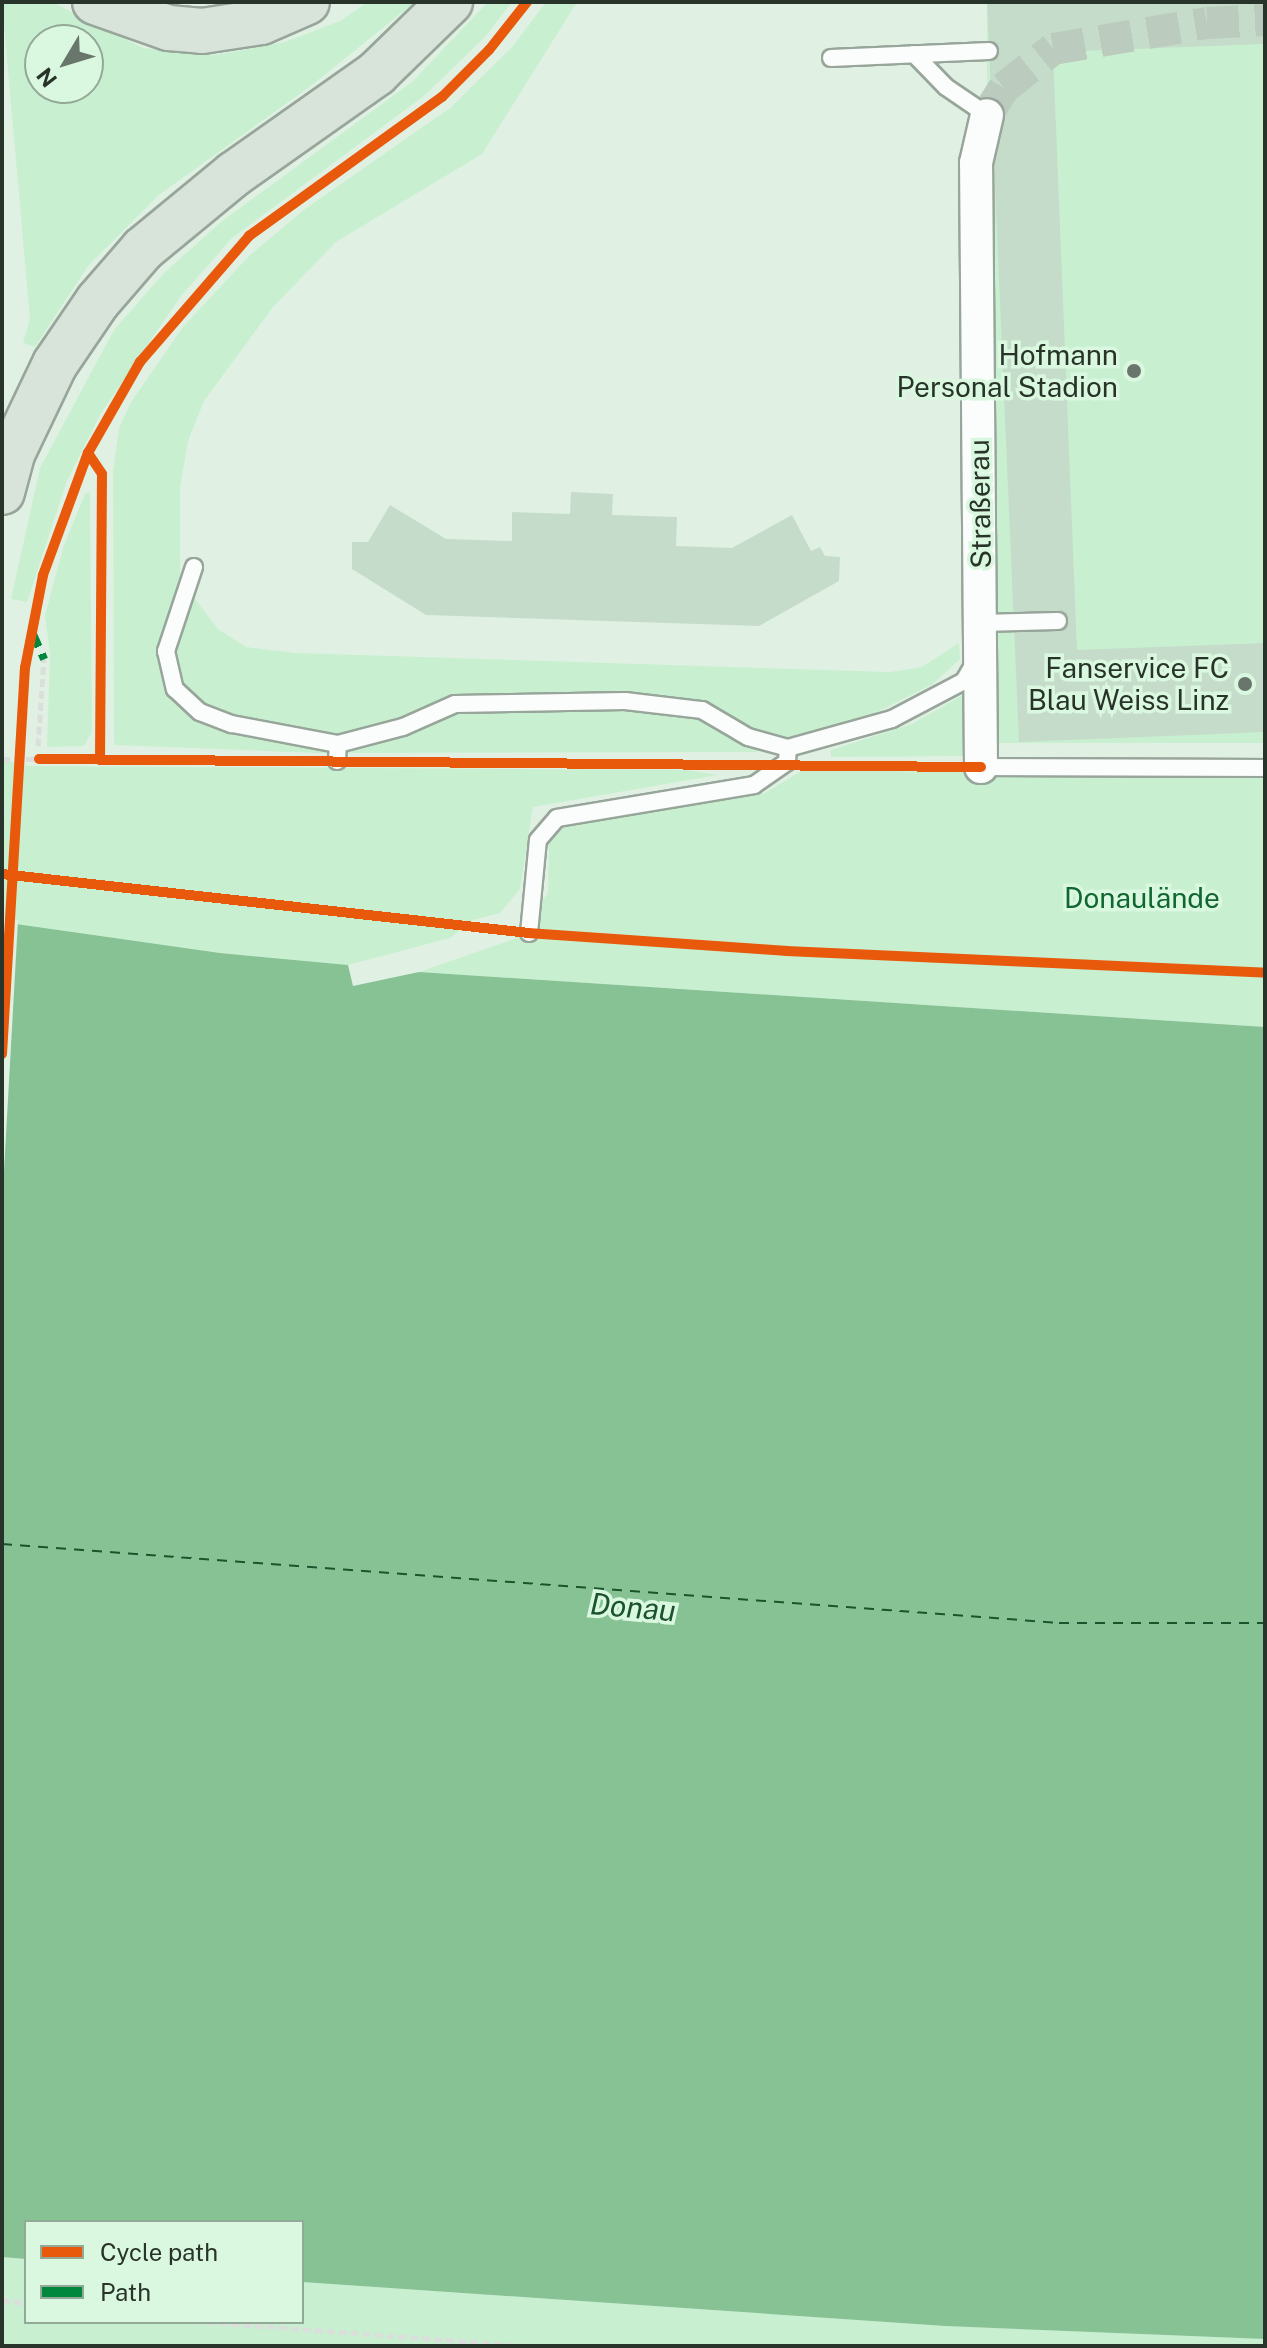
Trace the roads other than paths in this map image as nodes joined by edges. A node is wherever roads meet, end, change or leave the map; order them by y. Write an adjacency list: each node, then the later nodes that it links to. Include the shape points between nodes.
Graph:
1 (95, 2): 2 (highway, via 140,20 202,31 261,22)
2 (307, 2)
3 (450, 2): 8 (highway, via 377,73 234,174 143,249 98,301 55,364)
4 (989, 51): 5 (lane)
5 (914, 54): 6 (lane); 7 (lane, via 946,87)
6 (831, 58)
7 (987, 115): 11 (street, Straßerau, via 976,163)
8 (5, 472)
9 (194, 567): 12 (lane, via 166,651 175,689 200,712 232,724 338,752 455,704 625,701 702,710 748,737)
10 (1058, 621): 11 (lane)
11 (981, 638): 12 (lane, via 964,681 923,705 835,739); 13 (street, Straßerau)
12 (788, 748): 15 (lane, via 787,762 754,785 557,818 538,840)
13 (981, 767): 14 (lane)
14 (1265, 768)
15 (529, 933)

